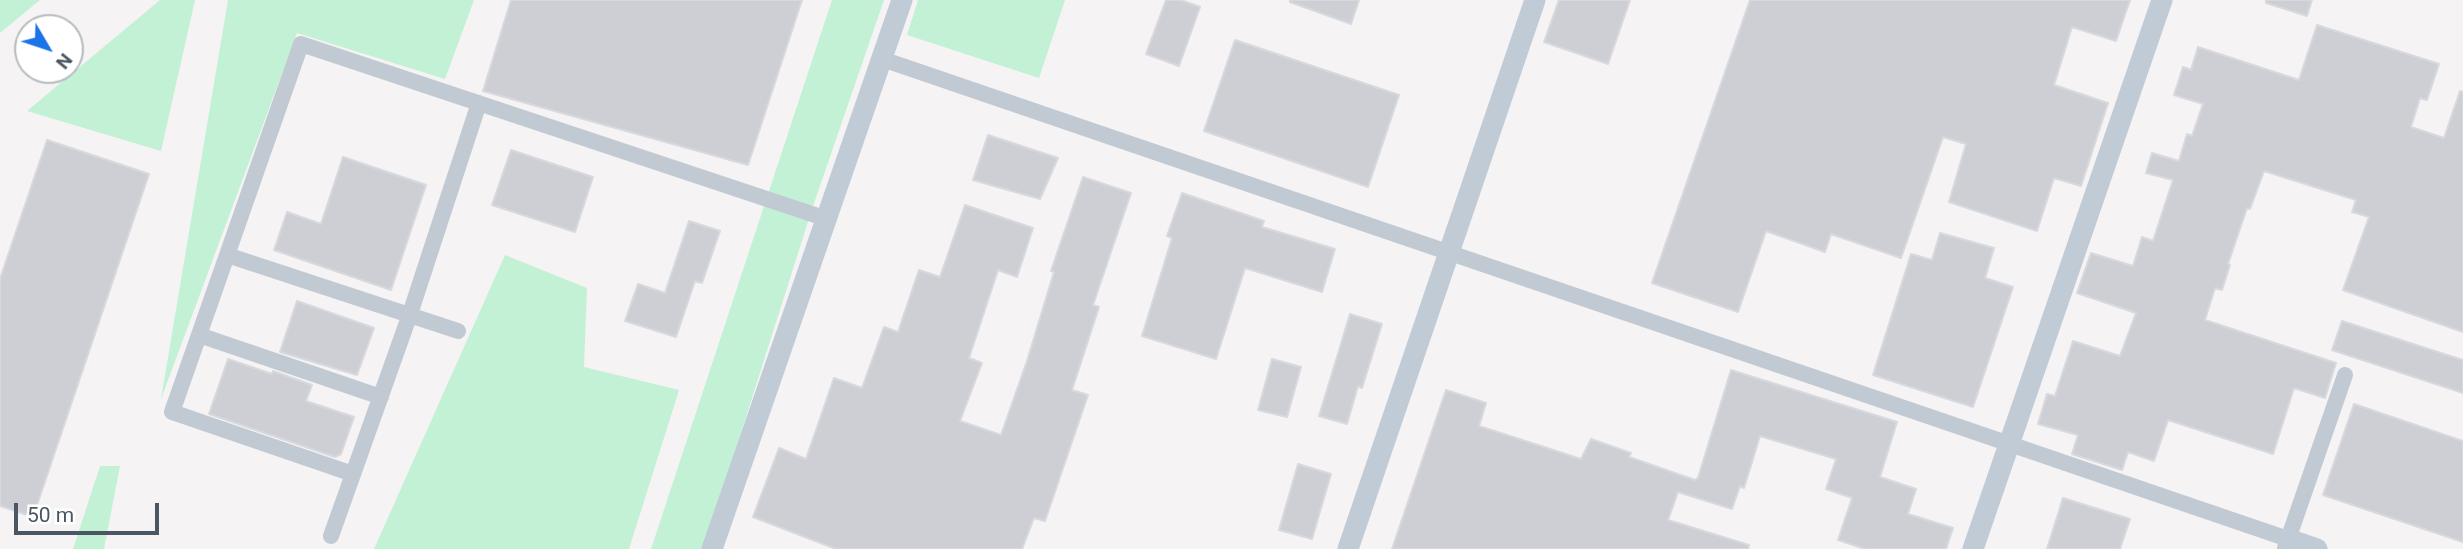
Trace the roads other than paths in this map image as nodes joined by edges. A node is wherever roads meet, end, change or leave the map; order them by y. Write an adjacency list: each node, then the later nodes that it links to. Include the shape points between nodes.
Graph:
1 (902, 0): 4 (street)
2 (1535, 0): 7 (street)
3 (2162, 0): 14 (street)
4 (882, 59): 6 (street); 7 (street)
5 (479, 103): 6 (street); 8 (street, via 301,44); 9 (street)
6 (827, 219): 18 (street)
7 (1449, 252): 14 (street); 19 (street)
8 (227, 255): 9 (street); 11 (street)
9 (410, 314): 10 (street); 13 (street)
10 (458, 331)
11 (200, 335): 13 (street); 15 (street, via 172,412)
12 (2345, 375): 17 (street)
13 (381, 397): 15 (street)
14 (2009, 442): 17 (street); 20 (street)
15 (353, 474): 16 (street)
16 (331, 536)
17 (2286, 544): 21 (street)
18 (712, 549)
19 (1348, 549)
20 (1973, 549)
21 (2317, 549)

